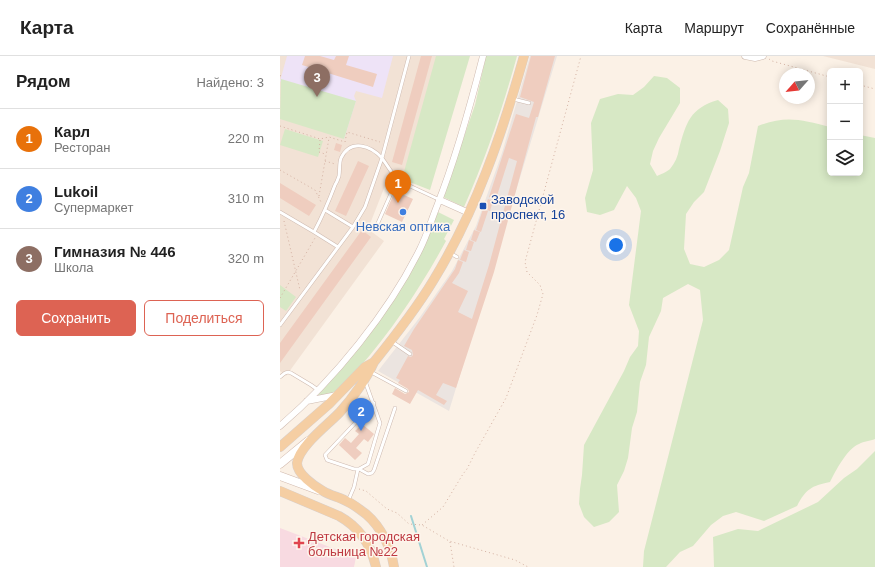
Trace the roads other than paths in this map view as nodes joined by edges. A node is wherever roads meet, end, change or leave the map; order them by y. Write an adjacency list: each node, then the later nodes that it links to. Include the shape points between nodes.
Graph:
1 (409, 56): 8 (lane)
2 (483, 56): 10 (street)
3 (524, 56): 6 (main road)
4 (745, 56): 5 (street)
5 (764, 56)
6 (512, 99): 7 (lane); 13 (main road, via 499,140)
7 (529, 103)
8 (382, 158): 9 (lane); 11 (lane, via 369,148 361,146 353,147 346,152 341,158 339,175); 15 (lane, via 365,207)
9 (397, 180): 10 (lane); 14 (lane)
10 (440, 200): 13 (street); 23 (street, via 421,248 400,286 375,322)
11 (326, 210): 15 (lane); 16 (lane)
12 (281, 213): 16 (lane)
13 (469, 213): 19 (main road, via 453,255)
14 (377, 225)
15 (353, 227): 17 (lane)
16 (316, 233): 17 (lane)
17 (338, 247): 18 (lane)
18 (280, 325)
19 (391, 341): 20 (lane); 21 (main road)
20 (410, 354)
21 (364, 372): 24 (lane); 25 (main road); 27 (lane); 30 (main road, via 350,400)
22 (280, 377): 23 (lane, via 284,373 291,373)
23 (318, 390): 26 (street)
24 (406, 391)
25 (338, 394): 26 (street); 31 (main road)
26 (306, 401): 29 (street)
27 (374, 403): 33 (lane, via 380,423 368,464); 33 (lane, via 325,455 328,460)
28 (395, 408): 33 (lane, via 374,470 368,474)
29 (280, 426)
30 (315, 436): 32 (main road); 36 (main road, via 301,453 297,463 304,478)
31 (280, 447)
32 (280, 464)
33 (358, 469): 37 (lane)
34 (280, 476): 36 (main road)
35 (280, 491): 38 (main road, via 347,521 370,548)
36 (323, 491): 37 (main road)
37 (348, 502): 39 (main road, via 376,525 388,546)
38 (376, 567)
39 (394, 567)

